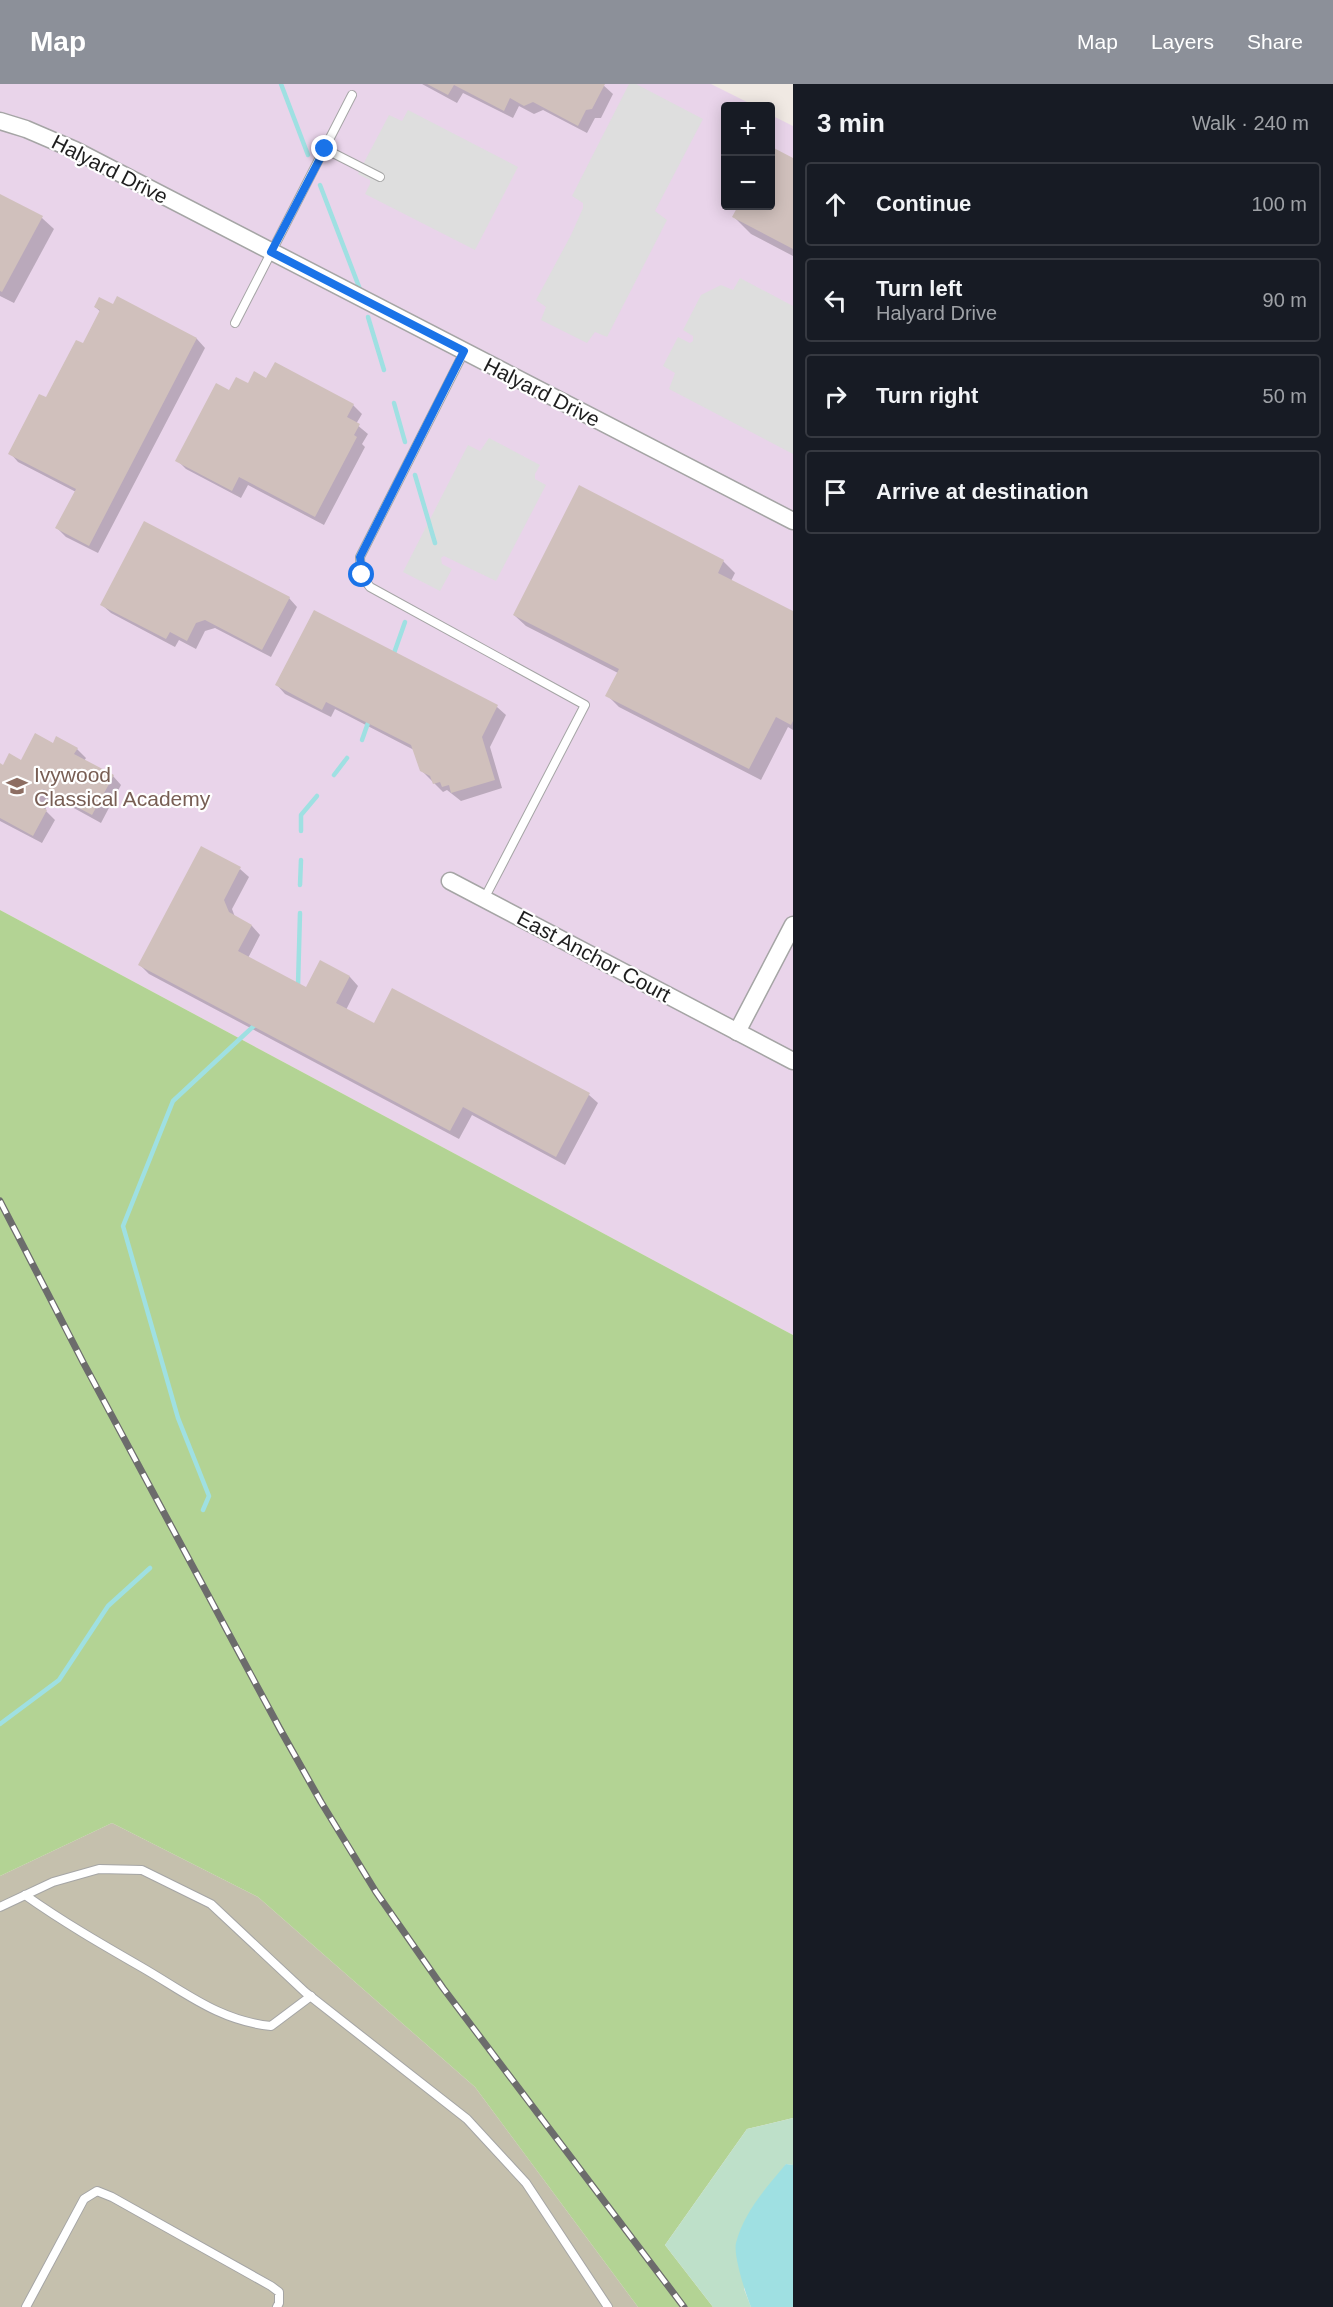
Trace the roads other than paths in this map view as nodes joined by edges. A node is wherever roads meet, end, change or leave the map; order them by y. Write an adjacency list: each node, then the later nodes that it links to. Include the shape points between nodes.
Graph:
1 (352, 95): 3 (lane)
2 (0, 121): 5 (street, Halyard Drive, via 75,150)
3 (325, 149): 4 (lane); 5 (lane)
4 (380, 177)
5 (271, 252): 6 (lane); 7 (street, Halyard Drive)
6 (235, 323)
7 (464, 351): 8 (street, Halyard Drive); 10 (lane, via 360,557 362,575 370,587 585,705)
8 (793, 521)
9 (450, 881): 10 (street, East Anchor Court)
10 (484, 899): 12 (street, East Anchor Court)
11 (793, 926): 12 (street)
12 (737, 1032): 13 (street, East Anchor Court)
13 (793, 1061)
14 (25, 1895): 15 (lane); 16 (lane, via 221,2014 248,2024 271,2026); 16 (lane, via 99,1869 142,1870 211,1904)
15 (0, 1906)
16 (311, 1996): 19 (lane, via 466,2119 526,2183)
17 (26, 2307): 18 (lane, via 84,2199 97,2191 271,2286 279,2292)
18 (277, 2307)
19 (608, 2307)

